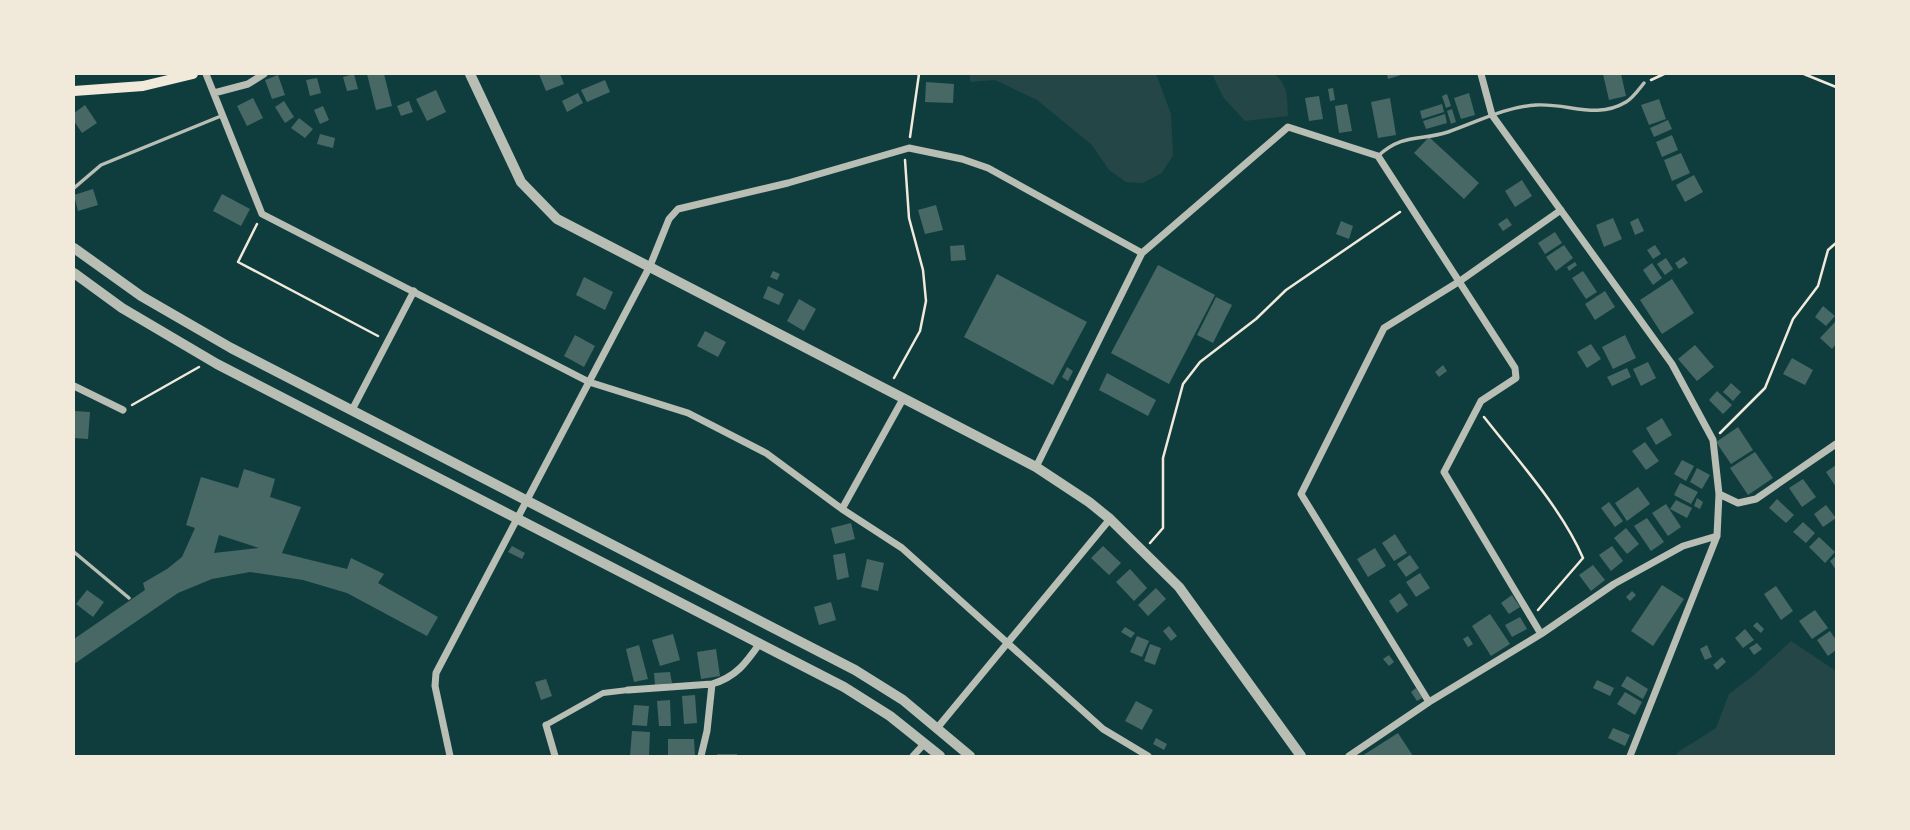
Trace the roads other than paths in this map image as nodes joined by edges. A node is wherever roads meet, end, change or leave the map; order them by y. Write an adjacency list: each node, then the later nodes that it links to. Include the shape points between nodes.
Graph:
1 (193, 74): 7 (main road, via 143,86)
2 (206, 74): 8 (street)
3 (264, 74): 8 (street, via 248,84)
4 (470, 74): 16 (street, via 521,182 557,219)
5 (1481, 74): 10 (street)
6 (1644, 83): 10 (lane, via 1627,102 1601,112 1534,105)
7 (74, 91)
8 (214, 93): 9 (street)
9 (223, 115): 12 (lane, via 101,165); 19 (street, via 262,214)
10 (1492, 115): 11 (lane, via 1446,132 1410,138); 13 (street)
11 (1378, 156): 15 (street, via 1288,127); 18 (street)
12 (74, 188)
13 (1561, 211): 18 (street); 27 (street, via 1672,364 1713,440)
14 (74, 248): 24 (street, via 141,296)
15 (1142, 253): 16 (street, via 988,168 907,148 678,209 669,219); 26 (street)
16 (650, 266): 20 (street); 22 (street)
17 (74, 273): 31 (street, via 122,308 211,360)
18 (1460, 281): 35 (street, via 1515,368 1516,378 1481,401 1444,472); 40 (street, via 1384,328 1301,494)
19 (414, 291): 20 (street); 24 (street)
20 (589, 382): 28 (street); 29 (street, via 688,413 766,453)
21 (74, 386): 23 (street)
22 (903, 399): 26 (street); 29 (street)
23 (123, 410)
24 (352, 410): 28 (street)
25 (1836, 444): 27 (street, via 1756,499 1738,503)
26 (1036, 467): 30 (street)
27 (1719, 494): 32 (street)
28 (528, 500): 31 (street); 42 (street, via 855,670)
29 (842, 509): 37 (street, via 902,548)
30 (1110, 519): 37 (street); 51 (street, via 1179,587)
31 (518, 520): 36 (street); 44 (street, via 436,673)
32 (1717, 536): 35 (street, via 1683,546 1614,584); 53 (street)
33 (74, 552): 34 (lane)
34 (129, 598)
35 (1541, 634): 40 (street)
36 (760, 643): 38 (street, via 744,667); 43 (street, via 844,687)
37 (1007, 643): 42 (street); 50 (street, via 1104,729)
38 (712, 684): 39 (street); 46 (street)
39 (628, 690): 41 (street, via 603,693)
40 (1429, 702): 52 (street)
41 (546, 725): 45 (street)
42 (938, 727): 49 (street)
43 (925, 743): 47 (street); 48 (street)
44 (450, 757)
45 (555, 757)
46 (701, 757)
47 (913, 757)
48 (940, 757)
49 (970, 757)
50 (1148, 757)
51 (1301, 757)
52 (1349, 757)
53 (1630, 757)

